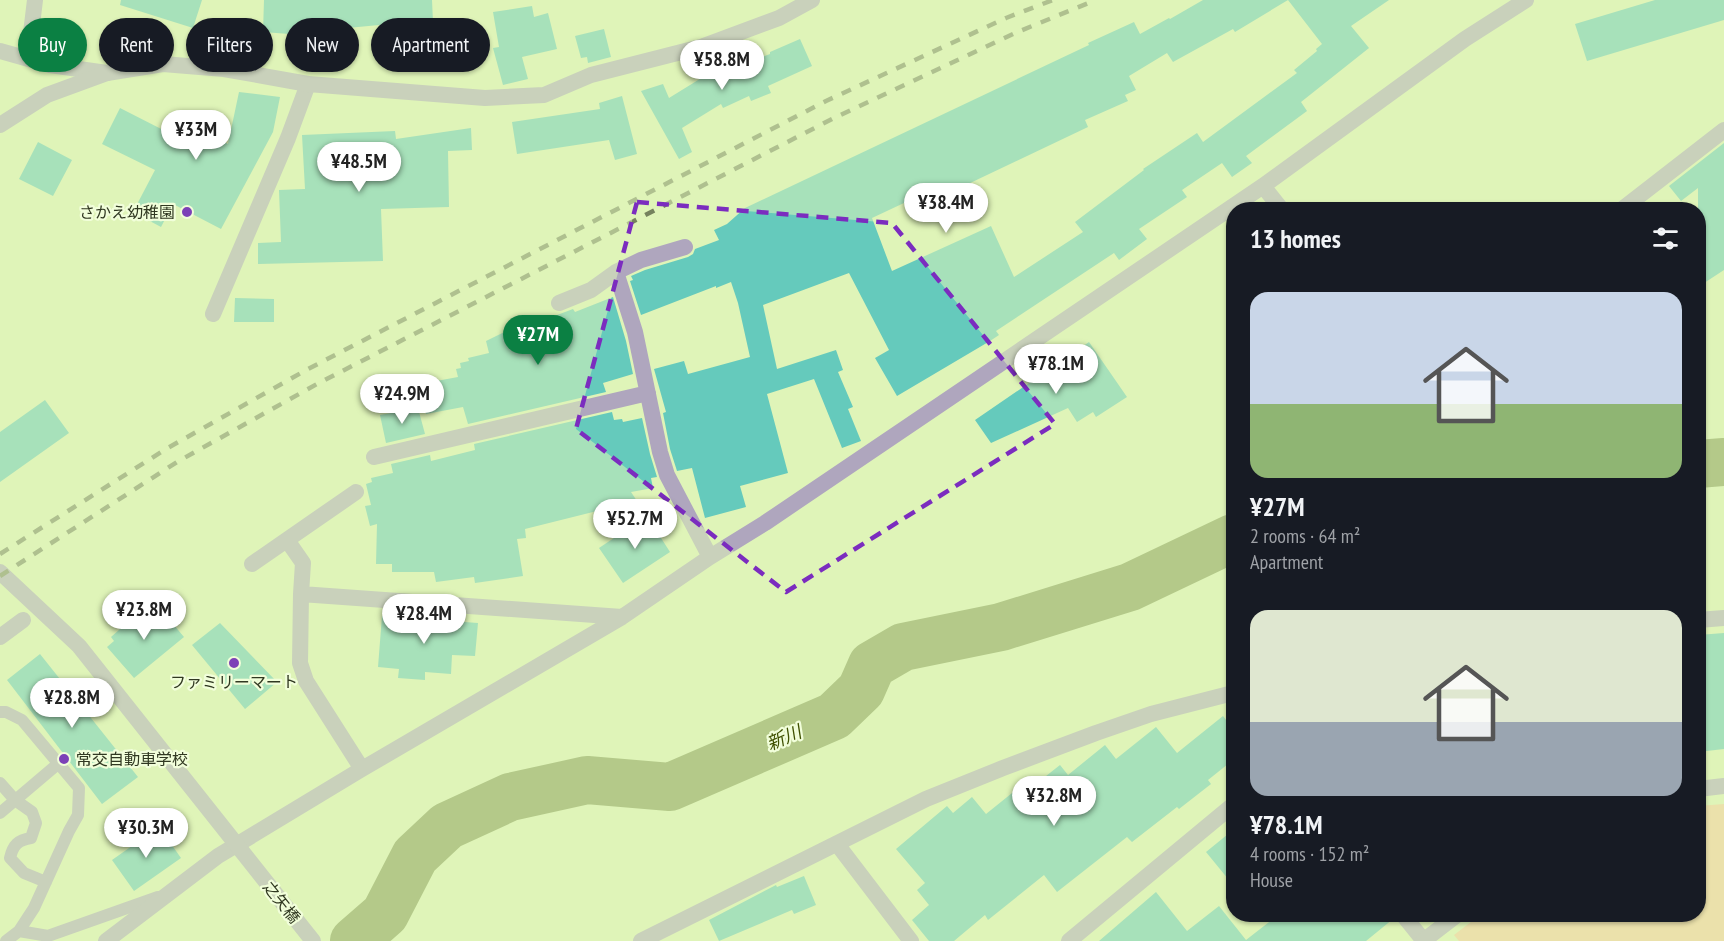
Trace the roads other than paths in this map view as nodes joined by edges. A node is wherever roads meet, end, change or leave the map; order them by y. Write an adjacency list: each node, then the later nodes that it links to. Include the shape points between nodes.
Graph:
1 (35, 0): 4 (street)
2 (812, 0): 9 (street, via 779,18 701,47 591,75 544,95 485,98)
3 (1526, 0): 12 (street, via 1465,39)
4 (33, 18)
5 (0, 51): 6 (street)
6 (18, 56)
7 (87, 70): 8 (street)
8 (106, 73): 9 (street, via 163,64 224,69); 10 (street, via 47,95)
9 (308, 84): 20 (street)
10 (0, 125)
11 (1724, 130): 15 (street)
12 (1263, 186): 13 (street); 14 (street)
13 (1239, 202)
14 (1276, 202)
15 (1631, 202)
16 (1226, 211): 25 (street)
17 (685, 247): 18 (street, via 641,260)
18 (616, 273): 19 (street, via 591,290); 21 (street, via 635,332)
19 (560, 303)
20 (213, 314)
21 (648, 393): 22 (street); 25 (street, via 667,475)
22 (374, 457)
23 (356, 492): 24 (street)
24 (287, 540): 26 (street); 28 (street, via 303,563)
25 (710, 557): 29 (street)
26 (252, 564)
27 (0, 572): 45 (street, 之矢橋, via 80,646)
28 (301, 594): 29 (street); 37 (street, via 300,663 306,681)
29 (622, 617): 37 (street)
30 (1724, 618): 31 (street)
31 (1706, 619)
32 (22, 620): 33 (street)
33 (0, 638)
34 (1226, 697): 44 (street, via 1151,714 1003,768 926,799)
35 (0, 712): 36 (lane, via 22,720)
36 (59, 764): 41 (lane); 46 (lane, via 80,788 78,815)
37 (362, 769): 45 (street)
38 (0, 783): 41 (lane)
39 (1724, 786): 40 (street)
40 (1706, 788)
41 (15, 800): 43 (lane); 46 (lane, via 32,812 36,823 31,838 20,840 10,858 24,873)
42 (1226, 811): 56 (street)
43 (0, 813)
44 (837, 844): 54 (street); 55 (street)
45 (238, 845): 47 (street); 53 (street, 之矢橋)
46 (46, 882): 50 (lane)
47 (168, 894): 50 (lane, via 48,936); 52 (street)
48 (1409, 922): 57 (street)
49 (1448, 922): 57 (street)
50 (19, 931): 51 (lane)
51 (6, 941)
52 (106, 941)
53 (313, 941)
54 (641, 941)
55 (911, 941)
56 (1069, 941)
57 (1424, 941)

